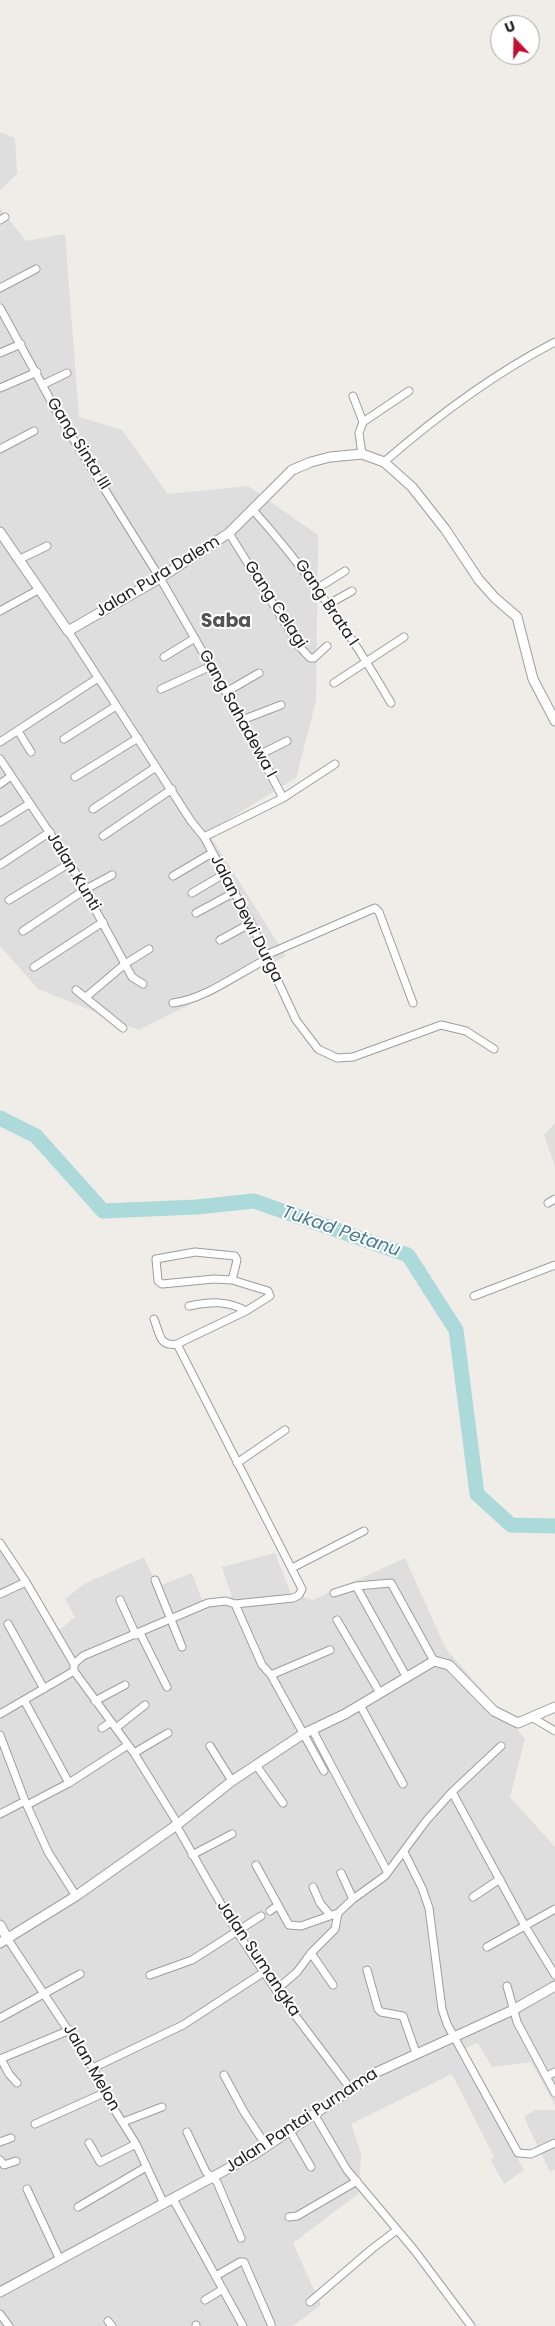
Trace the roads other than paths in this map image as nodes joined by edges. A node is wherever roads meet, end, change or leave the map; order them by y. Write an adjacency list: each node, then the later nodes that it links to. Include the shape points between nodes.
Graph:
1 (36, 270): 2 (street)
2 (0, 288)
3 (0, 308): 5 (street, Gang Sinta III)
4 (555, 342): 17 (street, via 504,370 447,410)
5 (21, 344): 6 (street); 7 (street, Gang Sinta III)
6 (0, 353)
7 (37, 372): 9 (street, Gang Sinta III); 10 (street)
8 (67, 373): 9 (street)
9 (42, 385): 24 (street, Gang Sinta III)
10 (0, 388)
11 (409, 391): 13 (street)
12 (353, 396): 13 (street)
13 (363, 422): 16 (street, via 359,433)
14 (34, 431): 15 (street)
15 (0, 450)
16 (362, 454): 17 (street, Jalan Pura Dalem); 18 (street, Jalan Pura Dalem, via 321,460 292,470)
17 (384, 462): 46 (street, Jalan Pura Dalem, via 412,487 479,580 516,617 532,679)
18 (253, 510): 20 (street, Jalan Pura Dalem); 25 (street, Gang Brata I)
19 (0, 532): 22 (street)
20 (229, 533): 24 (street, Jalan Pura Dalem); 33 (street, Gang Celagi, via 309,657 314,658)
21 (47, 546): 22 (street)
22 (18, 560): 26 (street)
23 (345, 571): 25 (street)
24 (160, 578): 30 (street, Jalan Pura Dalem); 31 (street, Gang Sahadewa I)
25 (318, 588): 28 (street, Gang Brata I)
26 (38, 590): 29 (street); 30 (street)
27 (352, 591): 28 (street)
28 (327, 605): 35 (street, Gang Brata I)
29 (0, 611)
30 (68, 630): 38 (street, Jalan Dewi Durga)
31 (195, 638): 34 (street); 36 (street, Gang Sahadewa I)
32 (404, 638): 35 (street)
33 (327, 646)
34 (164, 658)
35 (366, 661): 39 (street); 42 (street, Gang Brata I)
36 (211, 666): 40 (street); 41 (street, Gang Sahadewa I)
37 (259, 673): 41 (street)
38 (98, 678): 44 (street, Jalan Dewi Durga); 47 (street)
39 (334, 682)
40 (161, 689)
41 (226, 692): 45 (street, Gang Sahadewa I)
42 (391, 703)
43 (281, 704): 45 (street)
44 (116, 706): 48 (street, Jalan Dewi Durga); 49 (street)
45 (242, 720): 53 (street, Gang Sahadewa I)
46 (555, 721)
47 (18, 731): 51 (street); 52 (street)
48 (138, 738): 56 (street, Jalan Dewi Durga); 58 (street)
49 (64, 739)
50 (287, 741): 53 (street)
51 (0, 742)
52 (31, 752)
53 (261, 754): 61 (street, Gang Sahadewa I)
54 (0, 759): 57 (street, Jalan Kunti)
55 (335, 764): 61 (street)
56 (156, 767): 60 (street, Jalan Dewi Durga); 63 (street)
57 (11, 776): 59 (street); 62 (street, Jalan Kunti)
58 (75, 778)
59 (0, 784)
60 (172, 789): 66 (street); 67 (street, Jalan Dewi Durga)
61 (283, 798): 67 (street)
62 (29, 804): 64 (street); 65 (street, Jalan Kunti)
63 (93, 809)
64 (0, 822)
65 (50, 832): 69 (street, Jalan Kunti); 70 (street)
66 (103, 836)
67 (204, 837): 68 (street, Jalan Dewi Durga)
68 (212, 853): 71 (street, Jalan Dewi Durga); 73 (street)
69 (70, 863): 74 (street, Jalan Kunti); 77 (street)
70 (0, 865)
71 (224, 874): 75 (street, Jalan Dewi Durga); 76 (street)
72 (112, 875): 74 (street)
73 (173, 876)
74 (86, 889): 79 (street, Jalan Kunti); 81 (street)
75 (234, 892): 78 (street); 80 (street, Jalan Dewi Durga)
76 (192, 893)
77 (9, 900)
78 (196, 913)
79 (103, 922): 85 (street, Jalan Kunti); 86 (street)
80 (251, 922): 82 (street); 84 (street, Jalan Dewi Durga)
81 (24, 931)
82 (220, 940)
83 (150, 949): 85 (street)
84 (266, 957): 90 (street, via 208,991); 91 (street, via 375,908); 93 (street, Jalan Dewi Durga, via 303,1032 318,1049 329,1055 352,1057 441,1025 466,1031)
85 (125, 964): 87 (street, Jalan Kunti, via 132,977); 89 (street)
86 (34, 967)
87 (143, 984)
88 (76, 990): 89 (street)
89 (86, 997): 92 (street)
90 (173, 1003)
91 (413, 1003)
92 (124, 1028)
93 (494, 1049)
94 (555, 1199): 95 (street)
95 (548, 1203)
96 (555, 1265): 98 (street)
97 (232, 1280): 97 (street, via 235,1256 195,1252 159,1257 155,1261 158,1282 162,1284); 100 (street, via 269,1292 270,1296)
98 (474, 1296)
99 (189, 1306): 100 (street, via 207,1302 226,1303)
100 (246, 1311): 102 (street)
101 (154, 1319): 102 (street, via 164,1343 168,1346)
102 (177, 1344): 104 (street)
103 (285, 1430): 104 (street)
104 (237, 1463): 107 (street)
105 (364, 1531): 107 (street)
106 (0, 1543): 109 (street, Jalan Sumangka)
107 (292, 1568): 114 (street, via 302,1589 297,1596)
108 (155, 1580): 115 (street)
109 (26, 1582): 112 (street); 122 (street, Jalan Sumangka)
110 (356, 1586): 111 (street); 121 (street, via 393,1585); 124 (street)
111 (334, 1593)
112 (0, 1594)
113 (120, 1600): 118 (street)
114 (235, 1604): 115 (street, via 226,1601 208,1603); 123 (street, via 262,1665)
115 (171, 1617): 118 (street); 119 (street)
116 (337, 1620): 128 (street)
117 (8, 1624): 127 (street)
118 (138, 1634): 122 (street, via 83,1656); 126 (street)
119 (182, 1647)
120 (330, 1650): 123 (street)
121 (434, 1661): 124 (street); 135 (street, via 449,1665 494,1711 518,1723)
122 (74, 1667): 127 (street); 130 (street, Jalan Sumangka)
123 (272, 1675): 142 (street)
124 (406, 1676): 128 (street)
125 (125, 1685): 130 (street)
126 (167, 1687)
127 (44, 1689): 129 (street)
128 (380, 1693): 132 (street)
129 (24, 1700): 134 (street); 151 (street)
130 (95, 1701): 136 (street, Jalan Sumangka)
131 (145, 1705): 138 (street)
132 (360, 1705): 139 (street); 152 (street)
133 (555, 1707): 135 (street)
134 (0, 1714)
135 (532, 1718): 140 (street)
136 (111, 1722): 137 (street); 138 (street, Jalan Sumangka)
137 (102, 1728)
138 (116, 1728): 144 (street, Jalan Sumangka)
139 (312, 1729): 142 (street); 162 (street)
140 (555, 1731)
141 (168, 1733): 147 (street)
142 (302, 1734): 148 (street); 149 (street)
143 (0, 1735): 154 (street)
144 (128, 1745): 147 (street, Jalan Sumangka); 151 (street)
145 (210, 1746): 150 (street)
146 (501, 1746): 153 (street)
147 (134, 1753): 157 (street, Jalan Sumangka)
148 (256, 1766): 150 (street); 155 (street)
149 (324, 1771)
150 (232, 1781): 157 (street)
151 (69, 1783): 154 (street)
152 (403, 1784)
153 (452, 1792): 159 (street); 164 (street)
154 (26, 1803): 156 (street); 166 (street, via 48,1852)
155 (283, 1804)
156 (0, 1814)
157 (177, 1824): 160 (street, Jalan Sumangka); 166 (street)
158 (232, 1834): 160 (street)
159 (404, 1852): 162 (street); 193 (street, via 429,1908 442,2009)
160 (192, 1856): 176 (street, Jalan Sumangka)
161 (256, 1865): 169 (street)
162 (387, 1871): 168 (street, via 378,1883)
163 (341, 1873): 168 (street)
164 (500, 1879): 167 (street); 175 (street)
165 (313, 1887): 172 (street, via 320,1903)
166 (76, 1896): 177 (street)
167 (473, 1897)
168 (353, 1899): 172 (street)
169 (277, 1906): 171 (street); 172 (street, via 288,1926 295,1927)
170 (555, 1909): 175 (street)
171 (270, 1910)
172 (334, 1914): 179 (street, via 335,1929)
173 (261, 1916): 176 (street)
174 (0, 1925): 177 (street)
175 (525, 1926): 178 (street); 184 (street)
176 (237, 1932): 181 (street, Jalan Sumangka); 183 (street, via 192,1960)
177 (4, 1940): 189 (street, Jalan Melon)
178 (487, 1947)
179 (311, 1952): 185 (street); 188 (street, via 297,1972)
180 (367, 1970): 194 (street, via 378,2009 404,2016)
181 (264, 1972): 188 (street, Jalan Sumangka); 196 (street, via 183,2025)
182 (80, 1974): 189 (street)
183 (150, 1975)
184 (555, 1975)
185 (332, 1985)
186 (507, 1986): 190 (street)
187 (555, 1986): 190 (street, Jalan Pantai Purnama)
188 (276, 1990): 201 (street, Jalan Sumangka)
189 (45, 1993): 191 (street); 192 (street, Jalan Melon)
190 (513, 2010): 193 (street, Jalan Pantai Purnama); 199 (street)
191 (0, 2018)
192 (70, 2030): 195 (street); 196 (street, Jalan Melon)
193 (453, 2037): 194 (street, Jalan Pantai Purnama); 213 (street, via 518,2153 531,2154)
194 (416, 2053): 201 (street, Jalan Pantai Purnama)
195 (1, 2059): 200 (street)
196 (93, 2068): 202 (street, Jalan Melon)
197 (555, 2072): 199 (street)
198 (224, 2074): 215 (street)
199 (547, 2076): 203 (street)
200 (18, 2083)
201 (350, 2088): 205 (street, Jalan Pantai Purnama)
202 (104, 2093): 206 (street, Jalan Melon); 207 (street)
203 (555, 2093)
204 (162, 2107): 206 (street)
205 (314, 2114): 208 (street, Jalan Pantai Purnama); 221 (street, via 338,2157)
206 (123, 2122): 214 (street, Jalan Melon)
207 (35, 2124)
208 (290, 2131): 215 (street, Jalan Pantai Purnama); 219 (street)
209 (187, 2132): 220 (street, via 206,2172)
210 (11, 2138): 211 (street)
211 (0, 2142)
212 (88, 2143): 214 (street, via 100,2162)
213 (555, 2143)
214 (136, 2144): 218 (street, Jalan Melon)
215 (267, 2147): 220 (street, Jalan Pantai Purnama)
216 (0, 2160): 217 (street, via 4,2165)
217 (16, 2161)
218 (146, 2167): 224 (street, Jalan Melon); 225 (street)
219 (311, 2167)
220 (212, 2177): 223 (street, Jalan Pantai Purnama); 228 (street)
221 (357, 2181): 226 (street, via 297,2216); 227 (street)
222 (27, 2189): 229 (street)
223 (173, 2199): 224 (street, Jalan Pantai Purnama); 230 (street)
224 (164, 2204): 229 (street, Jalan Pantai Purnama)
225 (78, 2207)
226 (289, 2217)
227 (397, 2230): 234 (street); 239 (street)
228 (241, 2238)
229 (60, 2260): 232 (street, Jalan Pantai Purnama)
230 (216, 2276): 231 (street); 236 (street, via 244,2262)
231 (223, 2289): 233 (street); 238 (street)
232 (0, 2292)
233 (205, 2300)
234 (310, 2302)
235 (0, 2314): 237 (street)
236 (270, 2324)
237 (9, 2326)
238 (243, 2326)
239 (471, 2326)

